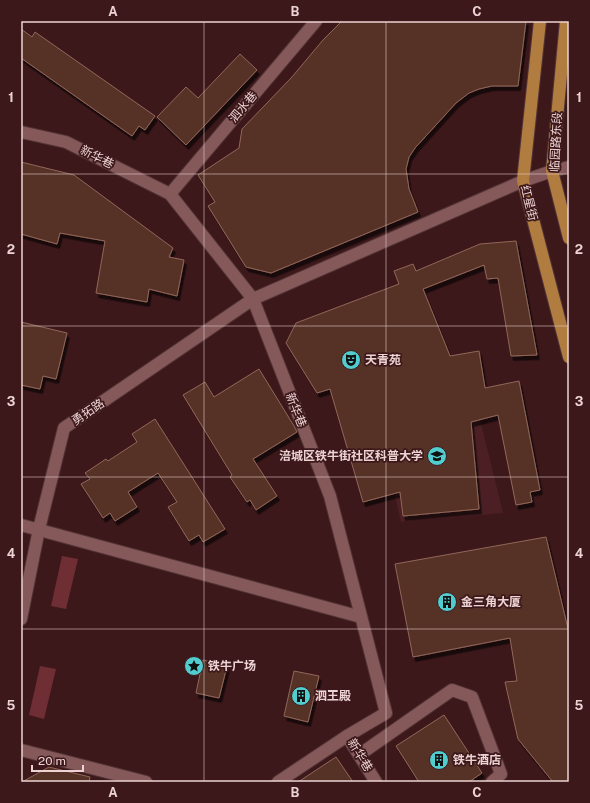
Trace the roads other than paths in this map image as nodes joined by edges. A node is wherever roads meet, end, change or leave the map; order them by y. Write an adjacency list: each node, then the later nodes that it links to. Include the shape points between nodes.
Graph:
1 (316, 21): 8 (street, 泗水巷)
2 (540, 21): 7 (main road, 红星街)
3 (566, 21): 6 (main road, 临园路东段)
4 (21, 132): 8 (street, 新华巷, via 66,142)
5 (569, 167): 6 (street, 勇拓路)
6 (552, 171): 7 (street, 勇拓路); 9 (main road, 临园路东段)
7 (523, 181): 10 (street, 勇拓路); 11 (main road, 红星街)
8 (170, 194): 10 (street, 新华巷)
9 (569, 238)
10 (253, 299): 13 (street, 勇拓路, via 64,428); 14 (street, 新华巷, via 330,496)
11 (569, 357)
12 (21, 525): 13 (street)
13 (39, 529): 14 (street); 15 (street, 勇拓路)
14 (361, 617): 16 (street, 新华巷, via 386,713)
15 (21, 619)
16 (347, 736): 18 (street, 新华巷); 20 (street)
17 (21, 750): 19 (street)
18 (359, 755): 21 (street, 新华巷); 22 (street, via 452,690 472,696 501,774)
19 (146, 782)
20 (278, 782)
21 (376, 782)
22 (492, 782)

